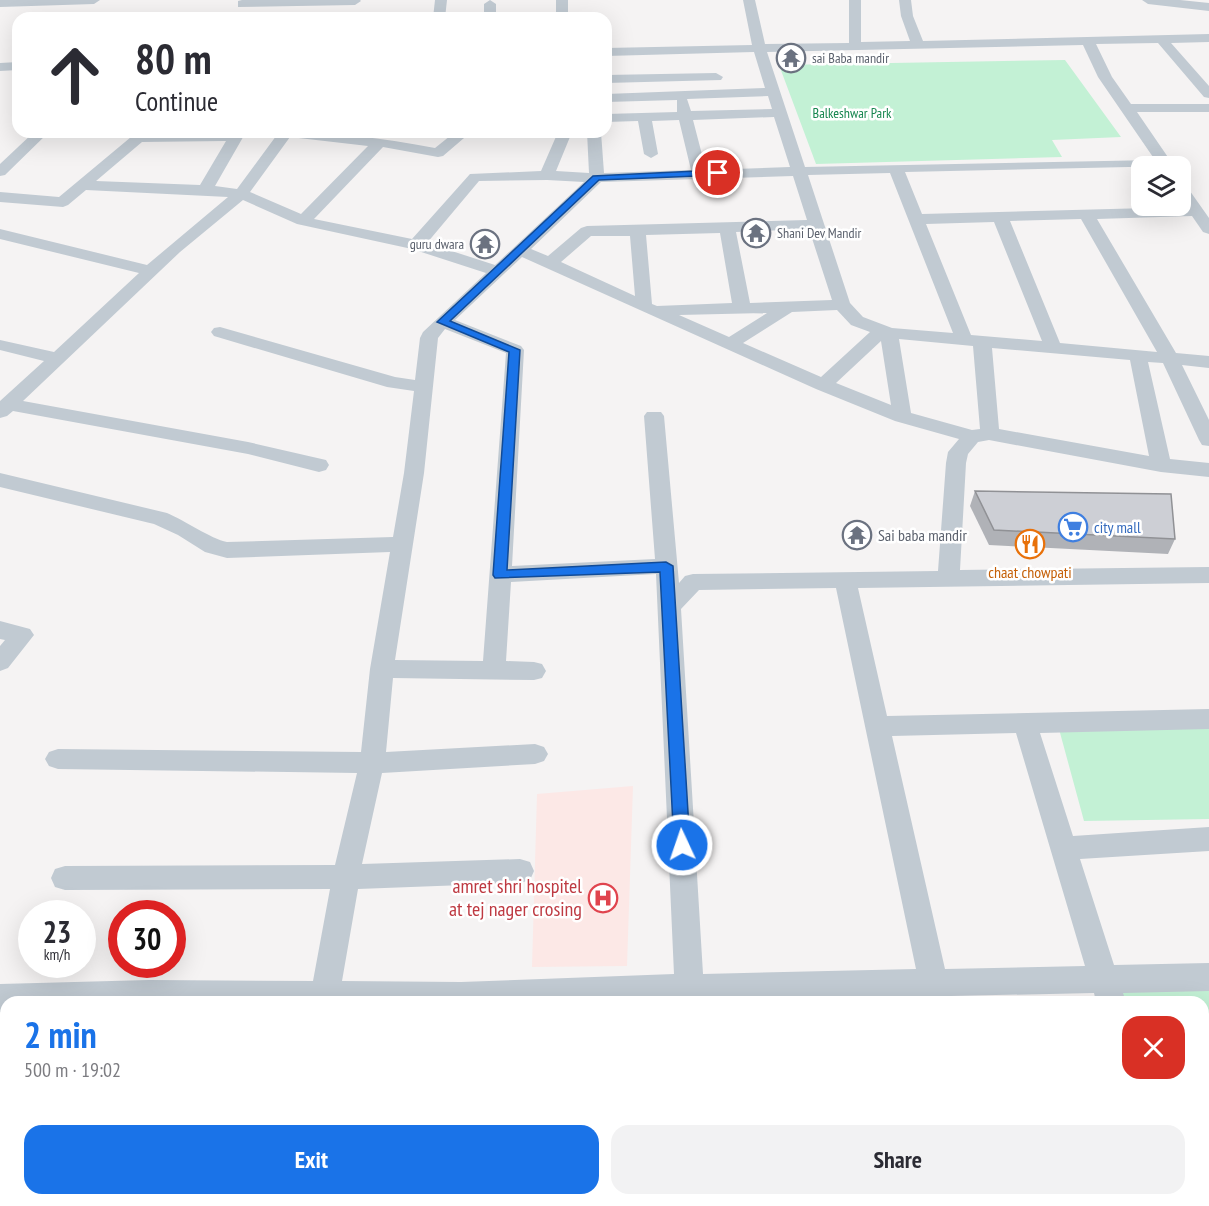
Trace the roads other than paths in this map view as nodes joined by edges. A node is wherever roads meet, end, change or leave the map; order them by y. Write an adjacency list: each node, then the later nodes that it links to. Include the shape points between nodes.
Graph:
1 (94, 0): 8 (street)
2 (749, 0): 18 (street)
3 (855, 0): 17 (street)
4 (905, 0): 16 (street)
5 (1148, 0): 11 (street)
6 (1208, 0): 11 (street)
7 (242, 2): 9 (street)
8 (0, 3)
9 (356, 4)
10 (490, 4): 12 (street)
11 (1209, 7)
12 (490, 12)
13 (1209, 38): 14 (street)
14 (1162, 40): 15 (street); 23 (street)
15 (1088, 42): 16 (street); 26 (street, via 1105,77)
16 (918, 45): 17 (street)
17 (855, 47): 18 (street)
18 (759, 48): 19 (street); 22 (street)
19 (612, 52)
20 (716, 77): 21 (street)
21 (612, 79)
22 (773, 92): 24 (street); 28 (street)
23 (1209, 94)
24 (680, 95): 25 (street); 29 (street)
25 (612, 98)
26 (1128, 108): 27 (street); 42 (street)
27 (1209, 108)
28 (779, 113): 29 (street); 45 (street)
29 (685, 116): 30 (street); 47 (street)
30 (644, 117): 31 (street); 41 (street)
31 (612, 118)
32 (36, 138): 46 (street)
33 (139, 138): 50 (street)
34 (235, 138): 51 (street)
35 (283, 138): 52 (street)
36 (342, 138): 40 (street)
37 (457, 138): 40 (street, via 438,153)
38 (562, 138): 48 (street)
39 (594, 138): 49 (street)
40 (378, 142): 59 (street)
41 (651, 154)
42 (1160, 156)
43 (1131, 165): 44 (street)
44 (896, 168): 45 (street); 58 (street)
45 (797, 170): 47 (street); 60 (street)
46 (0, 172)
47 (699, 174): 49 (street)
48 (547, 175): 49 (street); 65 (street, via 475,177)
49 (597, 178): 66 (street)
50 (82, 185): 51 (street); 53 (street, via 63,202)
51 (205, 190): 52 (street)
52 (242, 194): 59 (street); 68 (street)
53 (0, 196)
54 (1191, 203): 55 (street)
55 (1196, 211): 56 (street); 62 (street)
56 (1086, 214): 57 (street); 83 (street)
57 (1000, 218): 58 (street); 80 (street)
58 (916, 219): 77 (street)
59 (303, 221): 65 (street)
60 (816, 224): 61 (street); 70 (street)
61 (727, 228): 63 (street); 73 (street)
62 (1209, 229)
63 (638, 231): 67 (street, via 586,231); 72 (street)
64 (0, 234): 68 (street)
65 (416, 245): 69 (street)
66 (520, 250): 67 (street); 69 (street)
67 (550, 263): 72 (street)
68 (151, 271): 82 (street)
69 (498, 271): 74 (street)
70 (842, 305): 71 (street); 76 (street, via 857,321)
71 (789, 307): 73 (street); 78 (street)
72 (649, 308): 73 (street); 78 (street)
73 (742, 308)
74 (443, 322): 86 (street, via 429,338); 98 (street, via 514,350)
75 (220, 332): 86 (street, via 394,383)
76 (885, 332): 77 (street); 85 (street); 89 (street)
77 (973, 340): 80 (street); 90 (street)
78 (730, 344): 85 (street)
79 (0, 345): 82 (street)
80 (1053, 348): 81 (street)
81 (1138, 356): 83 (street); 93 (street)
82 (57, 358): 87 (street)
83 (1170, 359): 84 (street); 91 (street)
84 (1209, 363)
85 (823, 385): 89 (street)
86 (424, 387): 96 (street)
87 (4, 408): 92 (street, via 248,448)
88 (654, 416): 97 (street)
89 (902, 417): 90 (street)
90 (981, 435): 93 (street); 100 (street, via 958,452)
91 (1209, 440)
92 (319, 465)
93 (1161, 465): 94 (street)
94 (1209, 470)
95 (0, 480): 96 (street, via 160,518 213,547 227,550)
96 (401, 544): 105 (street)
97 (666, 566): 98 (street); 102 (street)
98 (500, 575): 106 (street)
99 (1209, 575): 100 (street)
100 (948, 579): 101 (street)
101 (845, 580): 102 (street, via 693,582); 110 (street)
102 (670, 607): 123 (street)
103 (0, 630): 104 (street, via 22,635)
104 (0, 662)
105 (382, 669): 106 (street); 113 (street)
106 (494, 670): 107 (street)
107 (534, 670)
108 (1209, 719): 109 (street)
109 (1025, 723): 110 (street); 115 (street)
110 (877, 726): 121 (street)
111 (535, 754): 113 (street)
112 (58, 759): 113 (street)
113 (372, 763): 117 (street)
114 (1209, 839): 115 (street)
115 (1064, 848): 120 (street)
116 (520, 871): 117 (street)
117 (346, 877): 118 (street); 122 (street)
118 (65, 878)
119 (1209, 977): 120 (street)
120 (1108, 990): 121 (street)
121 (936, 993): 123 (street)
122 (325, 995): 124 (street); 125 (street)
123 (689, 995): 126 (street)
124 (266, 996)
125 (359, 996)
126 (632, 996)

